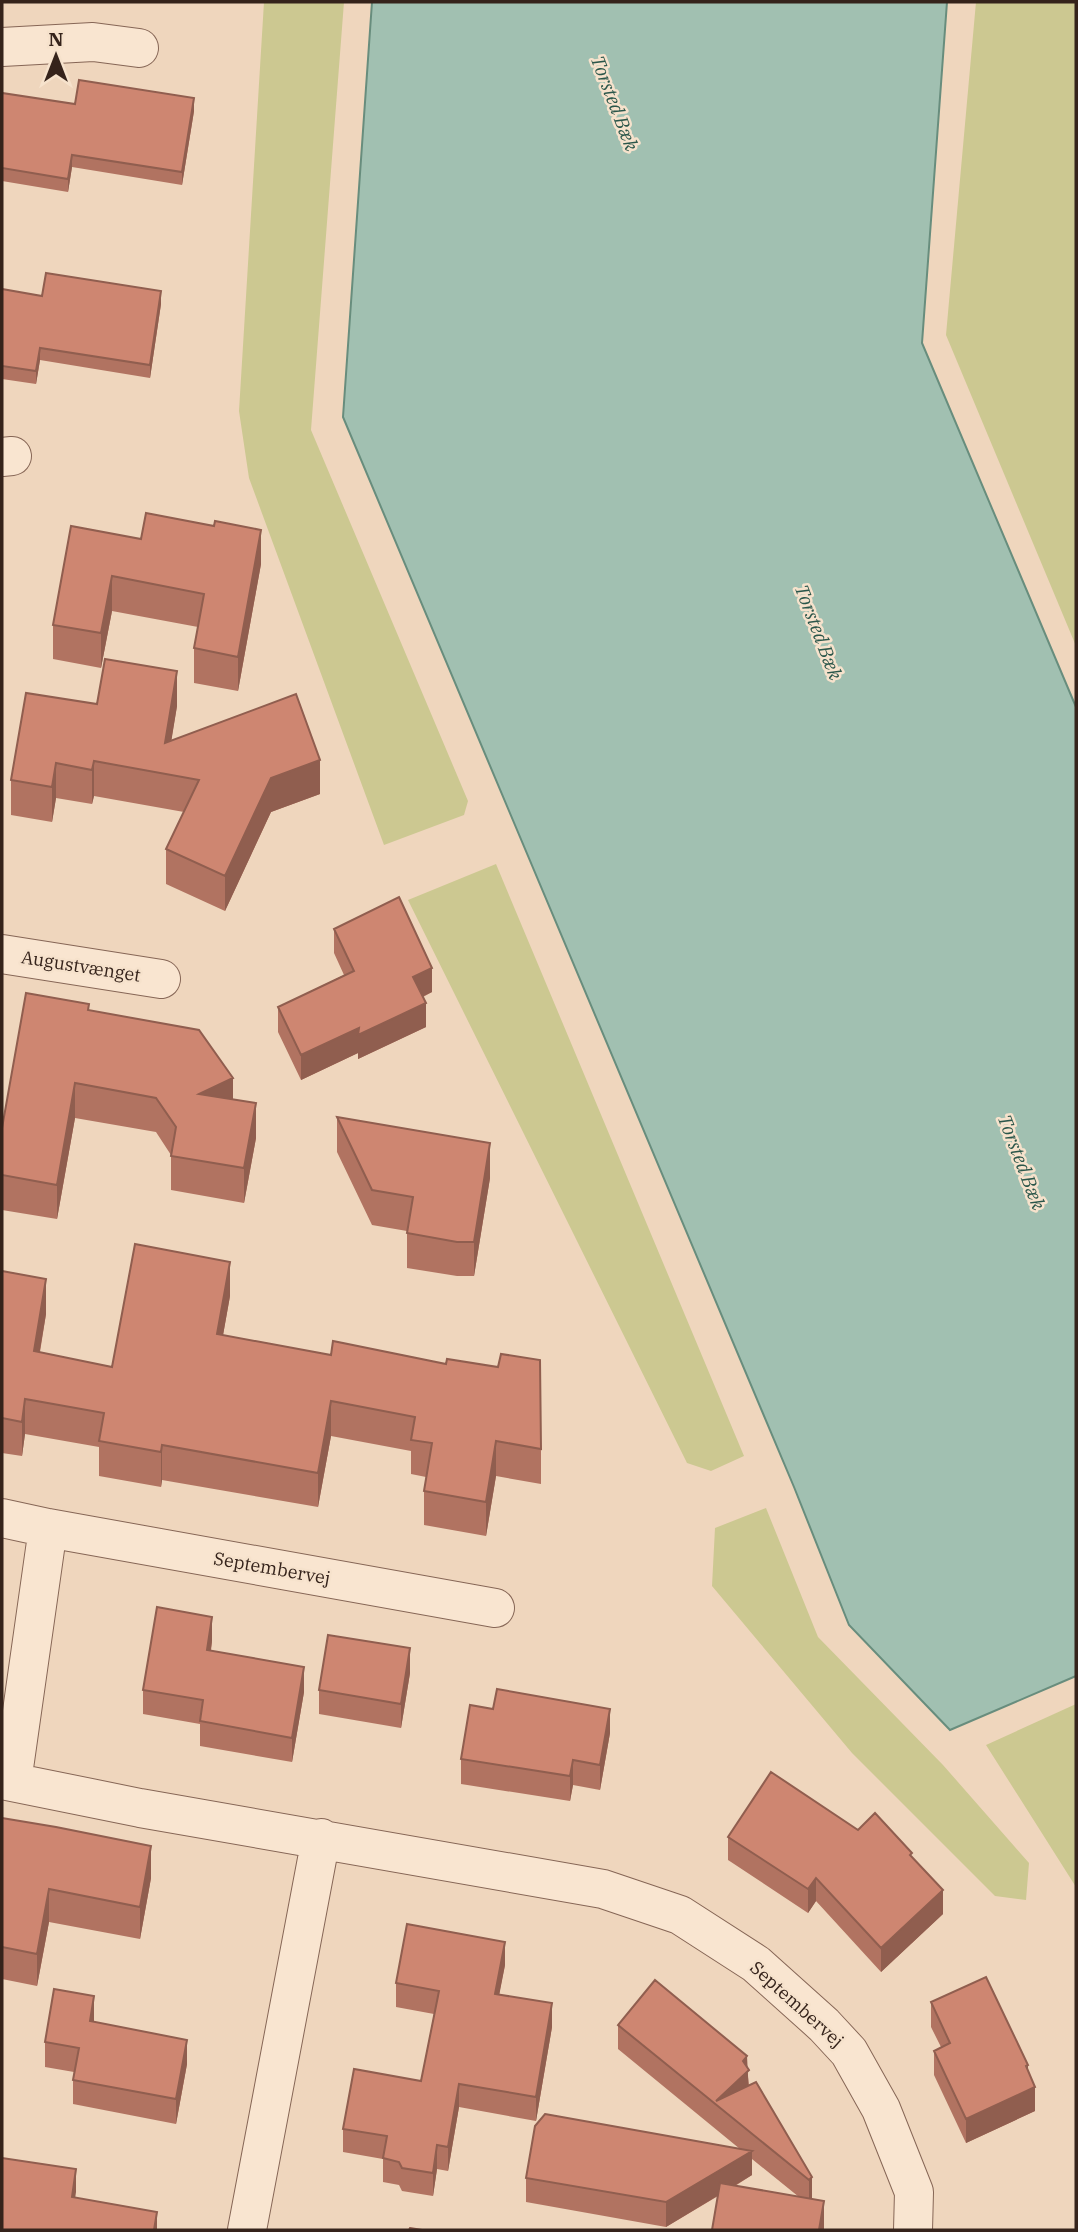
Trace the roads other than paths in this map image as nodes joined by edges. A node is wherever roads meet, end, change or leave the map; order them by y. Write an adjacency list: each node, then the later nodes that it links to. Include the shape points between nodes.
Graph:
1 (2, 47): 2 (street, via 93,42)
2 (139, 48)
3 (2, 954): 4 (street, Augustvænget)
4 (161, 979)
5 (2, 1518): 6 (street, Septembervej)
6 (48, 1528): 7 (street, Septembervej); 8 (street, Septembervej)
7 (495, 1608)
8 (7, 1781): 9 (street, Septembervej)
9 (321, 1838): 10 (street); 11 (street, Septembervej, via 603,1889 680,1915 756,1964 849,2052 881,2109 914,2192)
10 (247, 2230)
11 (913, 2230)

